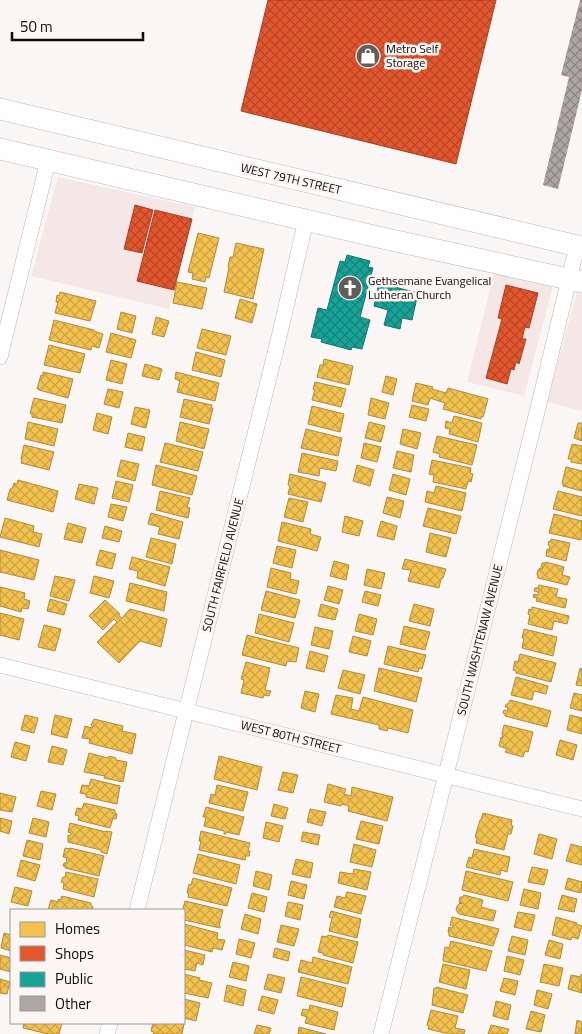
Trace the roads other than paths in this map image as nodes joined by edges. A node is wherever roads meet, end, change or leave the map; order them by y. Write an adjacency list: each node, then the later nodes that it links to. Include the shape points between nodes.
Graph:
1 (0, 109): 5 (main road, WEST 79TH STREET)
2 (0, 149): 3 (main road)
3 (48, 161): 4 (main road); 7 (street)
4 (306, 220): 6 (main road); 9 (street, SOUTH FAIRFIELD AVENUE)
5 (580, 247): 6 (street, SOUTH WASHTENAW AVENUE)
6 (576, 281): 10 (street, SOUTH WASHTENAW AVENUE, via 540,400)
7 (0, 357)
8 (0, 666): 9 (street, WEST 80TH STREET)
9 (186, 712): 10 (street, WEST 80TH STREET); 12 (street, SOUTH FAIRFIELD AVENUE)
10 (446, 775): 11 (street, WEST 80TH STREET); 13 (street, SOUTH WASHTENAW AVENUE)
11 (582, 808)
12 (137, 909)
13 (381, 1034)

